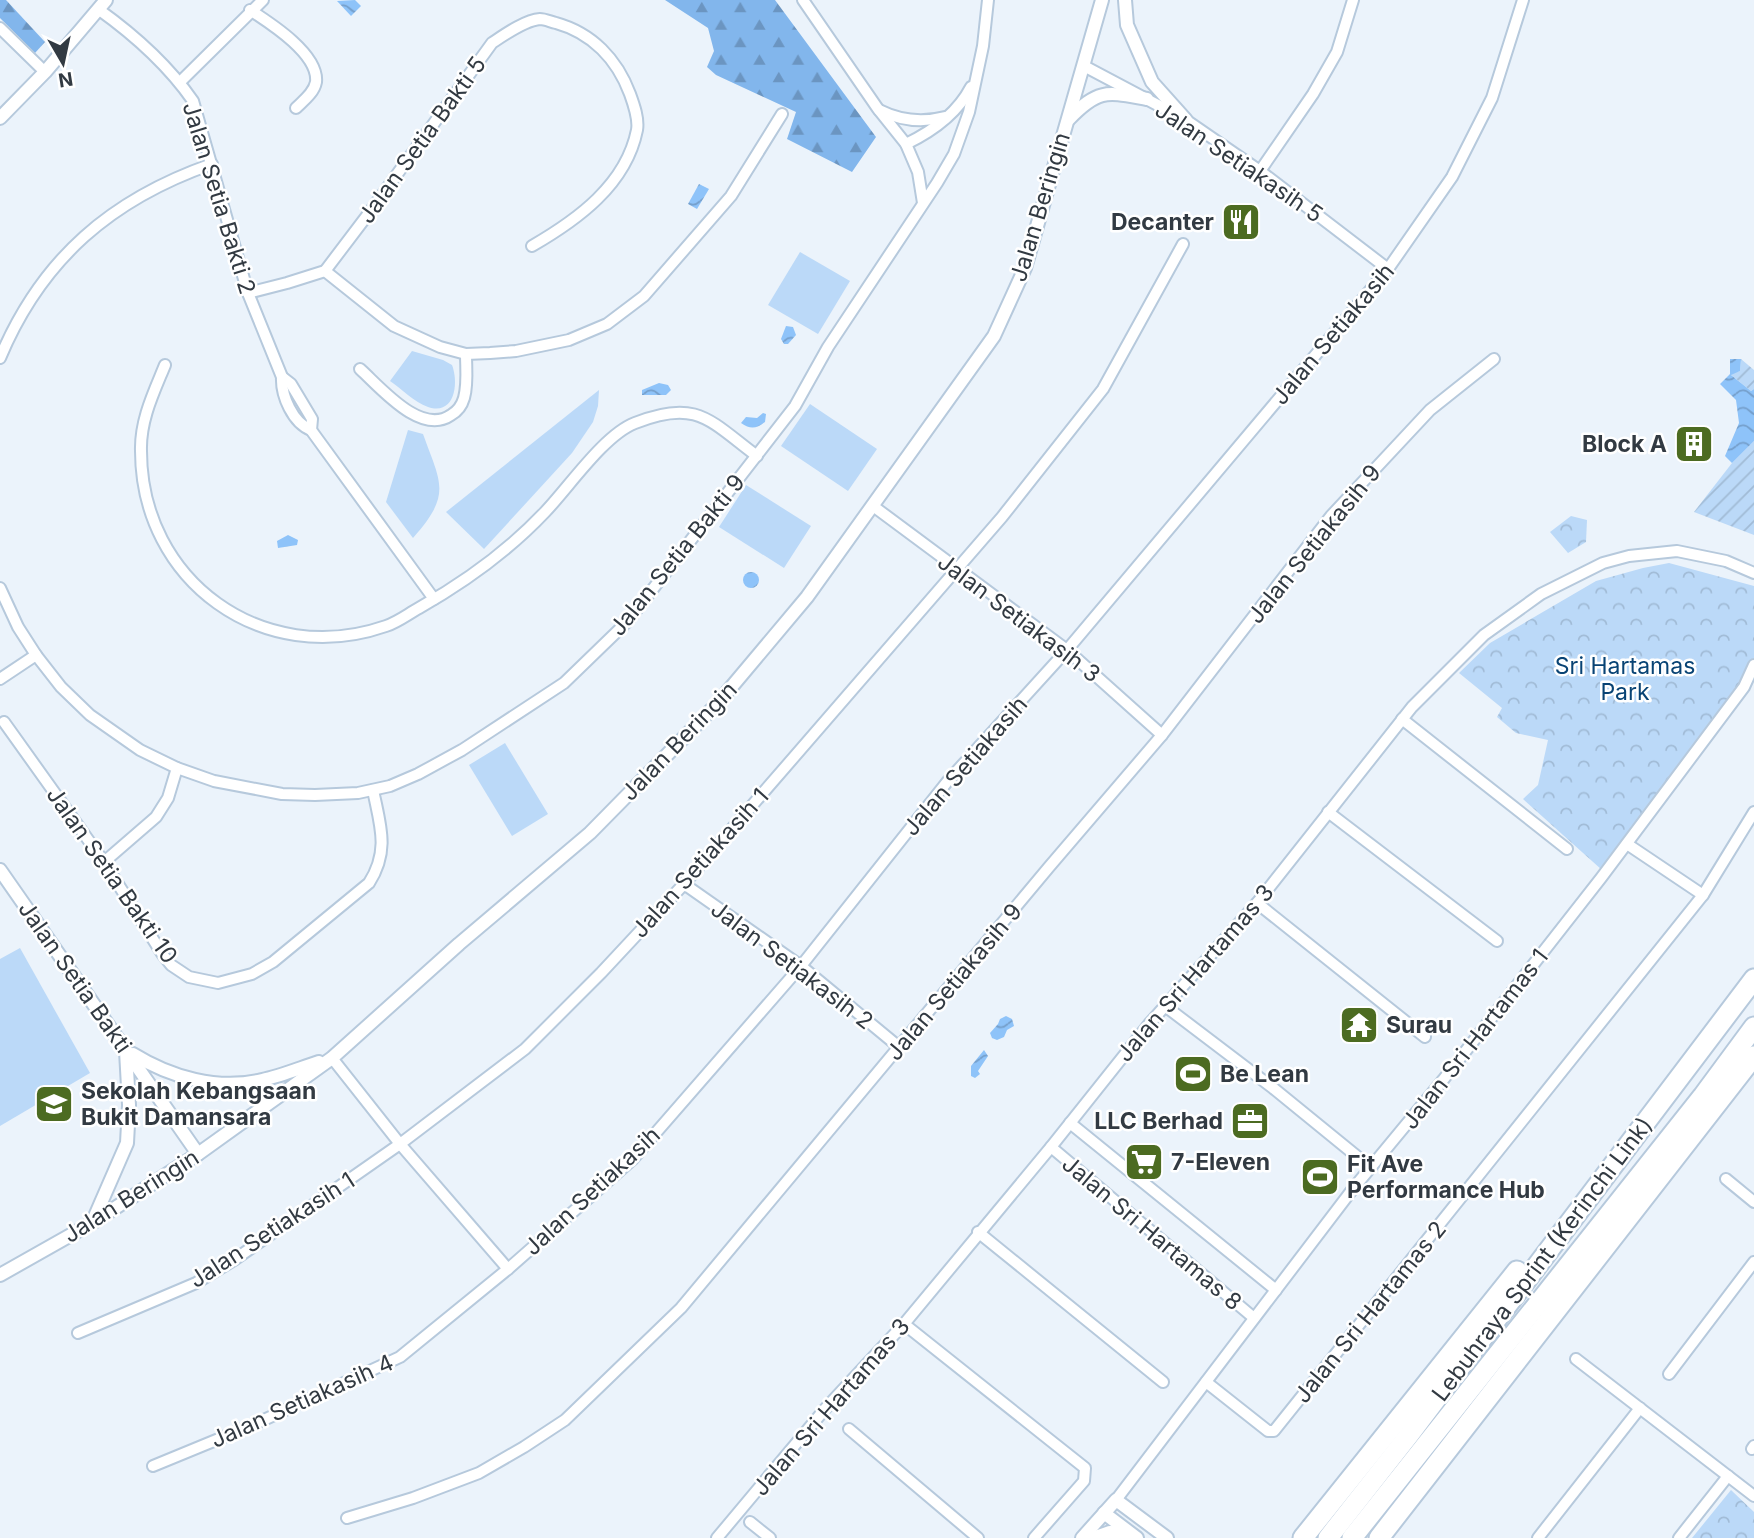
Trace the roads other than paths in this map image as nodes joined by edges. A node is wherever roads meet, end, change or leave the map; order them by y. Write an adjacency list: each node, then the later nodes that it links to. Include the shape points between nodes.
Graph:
1 (262, 0): 9 (street)
2 (803, 0): 17 (street)
3 (988, 0): 13 (street, Jalan Setia Bakti 9)
4 (1102, 0): 11 (street, Jalan Beringin)
5 (1125, 0): 21 (street, via 1128,25 1152,82)
6 (1353, 0): 25 (street, via 1337,52)
7 (1522, 0): 29 (street, Jalan Setiakasih, via 1492,98 1452,177)
8 (102, 4): 12 (street); 14 (street, Jalan Setia Bakti 2)
9 (250, 10): 14 (street); 16 (street, via 283,32 313,68 316,81)
10 (0, 28): 12 (street)
11 (1084, 66): 15 (street, Jalan Setiakasih 5); 22 (street, Jalan Beringin)
12 (45, 72): 20 (street)
13 (976, 78): 19 (street); 26 (street, Jalan Setia Bakti 9, via 961,138)
14 (180, 82): 24 (street, Jalan Setia Bakti 2, via 192,100)
15 (1147, 99): 21 (street, Jalan Setiakasih 5); 22 (street, via 1108,93 1086,101)
16 (296, 108)
17 (878, 109): 19 (street, via 912,120); 23 (street)
18 (782, 114): 32 (street, via 731,196 635,303 607,324 569,340 516,351)
19 (948, 117): 23 (street)
20 (0, 118)
21 (1186, 120): 25 (street, Jalan Setiakasih 5)
22 (1066, 121): 38 (street, Jalan Beringin, via 1025,268 994,337)
23 (906, 144): 26 (street, via 918,172)
24 (212, 164): 31 (street, Jalan Setia Bakti 2); 33 (street, via 149,190 93,228 46,276 26,304)
25 (1261, 172): 29 (street, Jalan Setiakasih 5)
26 (923, 203): 37 (street, Jalan Setia Bakti 9, via 828,347 795,406)
27 (1183, 244): 39 (street, Jalan Setiakasih 1, via 1102,389 1002,517)
28 (532, 246): 30 (street, Jalan Setia Bakti 5, via 586,210 607,187 624,165 638,127 623,75 604,51 569,27 540,19 492,43)
29 (1388, 269): 43 (street, Jalan Setiakasih)
30 (325, 271): 31 (street); 32 (street, via 394,326)
31 (248, 293): 42 (street, Jalan Setia Bakti 2, via 282,377 281,391 301,426 310,430)
32 (466, 354): 36 (street, via 463,401 449,417 435,421 406,408)
33 (0, 358)
34 (1494, 359): 49 (street, Jalan Setiakasih 9, via 1430,410 1331,516)
35 (165, 365): 42 (street, via 148,406 140,450 146,501 166,550 204,594 244,620 307,637 347,636 388,625)
36 (360, 369)
37 (757, 456): 42 (street, via 703,416 690,412 633,423 608,442 511,545); 51 (street, Jalan Setia Bakti 9, via 628,621 564,683 442,761)
38 (873, 506): 39 (street, Jalan Setiakasih 3); 71 (street, Jalan Beringin, via 807,597 718,703 590,833)
39 (955, 569): 43 (street, Jalan Setiakasih 3); 58 (street, Jalan Setiakasih 1)
40 (1754, 573): 47 (street, Jalan Sri Hartamas 3, via 1726,561 1677,551 1603,564 1541,594 1484,635)
41 (0, 588): 44 (street, Jalan Setia Bakti 9)
42 (434, 599)
43 (1067, 650): 49 (street, Jalan Setiakasih 3); 62 (street, Jalan Setiakasih, via 947,782)
44 (36, 655): 46 (street); 50 (street, Jalan Setia Bakti 9, via 98,722)
45 (1754, 665): 54 (street, Jalan Sri Hartamas 1, via 1744,687)
46 (0, 679)
47 (1402, 719): 53 (street, Jalan Sri Hartamas 3); 55 (street)
48 (4, 722): 56 (street, Jalan Setia Bakti 10)
49 (1162, 735): 68 (street, Jalan Setiakasih 9)
50 (177, 768): 51 (street, Jalan Setia Bakti 9, via 214,781 282,794); 56 (street, via 168,798 156,817)
51 (373, 790): 56 (street, Jalan Setia Bakti 10, via 383,839 377,871 369,883 273,962 235,980 203,981 171,965)
52 (1754, 811): 59 (street, Jalan Sri Hartamas 2)
53 (1328, 812): 60 (street, Jalan Sri Hartamas 3); 61 (street)
54 (1628, 844): 59 (street); 78 (street, Jalan Sri Hartamas 1)
55 (1567, 849)
56 (104, 862)
57 (0, 870): 69 (street, Jalan Setia Bakti)
58 (684, 884): 62 (street, Jalan Setiakasih 2); 75 (street, Jalan Setiakasih 1, via 525,1048)
59 (1703, 895): 93 (street, Jalan Sri Hartamas 2, via 1274,1431 1268,1431)
60 (1257, 903): 64 (street, Jalan Sri Hartamas 3); 67 (street)
61 (1497, 941)
62 (801, 966): 68 (street, Jalan Setiakasih 2); 84 (street, Jalan Setiakasih, via 633,1159)
63 (1754, 979): 65 (highway, Lebuhraya Sprint (Kerinchi Link))
64 (1165, 1006): 74 (street, Jalan Sri Hartamas 3); 78 (street)
65 (1720, 1023): 111 (highway); 112 (highway, Lebuhraya Sprint (Kerinchi Link))
66 (1754, 1027): 113 (highway, Lebuhraya Sprint (Kerinchi Link))
67 (1425, 1037)
68 (899, 1047): 101 (street, Jalan Setiakasih 9, via 681,1308 565,1420 479,1473)
69 (126, 1050): 71 (street, via 188,1079 222,1083 260,1081); 77 (street, Jalan Setia Bakti); 81 (street, via 127,1143)
70 (1754, 1056): 73 (highway)
71 (332, 1058): 75 (street, Jalan Setiakasih); 77 (street, Jalan Beringin)
72 (1754, 1069): 73 (street)
73 (1728, 1090): 114 (highway)
74 (1070, 1123): 76 (street, Jalan Sri Hartamas 3); 86 (street, Jalan Sri Hartamas 8)
75 (400, 1144): 84 (street, Jalan Setiakasih); 89 (street, Jalan Setiakasih 1, via 196,1283)
76 (1051, 1147): 82 (street, Jalan Sri Hartamas 3); 87 (street, Jalan Sri Hartamas 8)
77 (198, 1154): 81 (street, Jalan Beringin)
78 (1370, 1167): 86 (street, Jalan Sri Hartamas 1)
79 (1726, 1179): 80 (street)
80 (1754, 1202)
81 (92, 1223): 85 (street, Jalan Beringin)
82 (978, 1233): 88 (street, Jalan Sri Hartamas 3); 92 (street)
83 (1754, 1262): 91 (street)
84 (508, 1269): 96 (street, Jalan Setiakasih 4, via 400,1357)
85 (0, 1275)
86 (1276, 1290): 87 (street, Jalan Sri Hartamas 1)
87 (1254, 1318): 93 (street, Jalan Sri Hartamas 1)
88 (904, 1324): 104 (street, Jalan Sri Hartamas 3, via 825,1409); 107 (street, via 1085,1468 1083,1480)
89 (78, 1333)
90 (1576, 1359): 94 (street)
91 (1669, 1374)
92 (1163, 1382)
93 (1206, 1382): 99 (street, Jalan Sri Hartamas 1)
94 (1640, 1408): 97 (street); 115 (street)
95 (849, 1429): 106 (street)
96 (153, 1466)
97 (1728, 1476): 98 (street); 116 (street)
98 (1754, 1496)
99 (1116, 1500): 100 (street, Jalan Sri Hartamas 1); 110 (street)
100 (1104, 1513): 103 (street); 108 (street, Jalan Sri Hartamas 1)
101 (347, 1518)
102 (750, 1522): 105 (street)
103 (1134, 1536): 109 (street, via 1110,1532)
104 (717, 1538)
105 (770, 1538)
106 (978, 1538)
107 (1034, 1538)
108 (1082, 1538)
109 (1093, 1538)
110 (1167, 1538)
111 (1303, 1538)
112 (1328, 1538)
113 (1352, 1538)
114 (1379, 1538)
115 (1538, 1538)
116 (1679, 1538)

